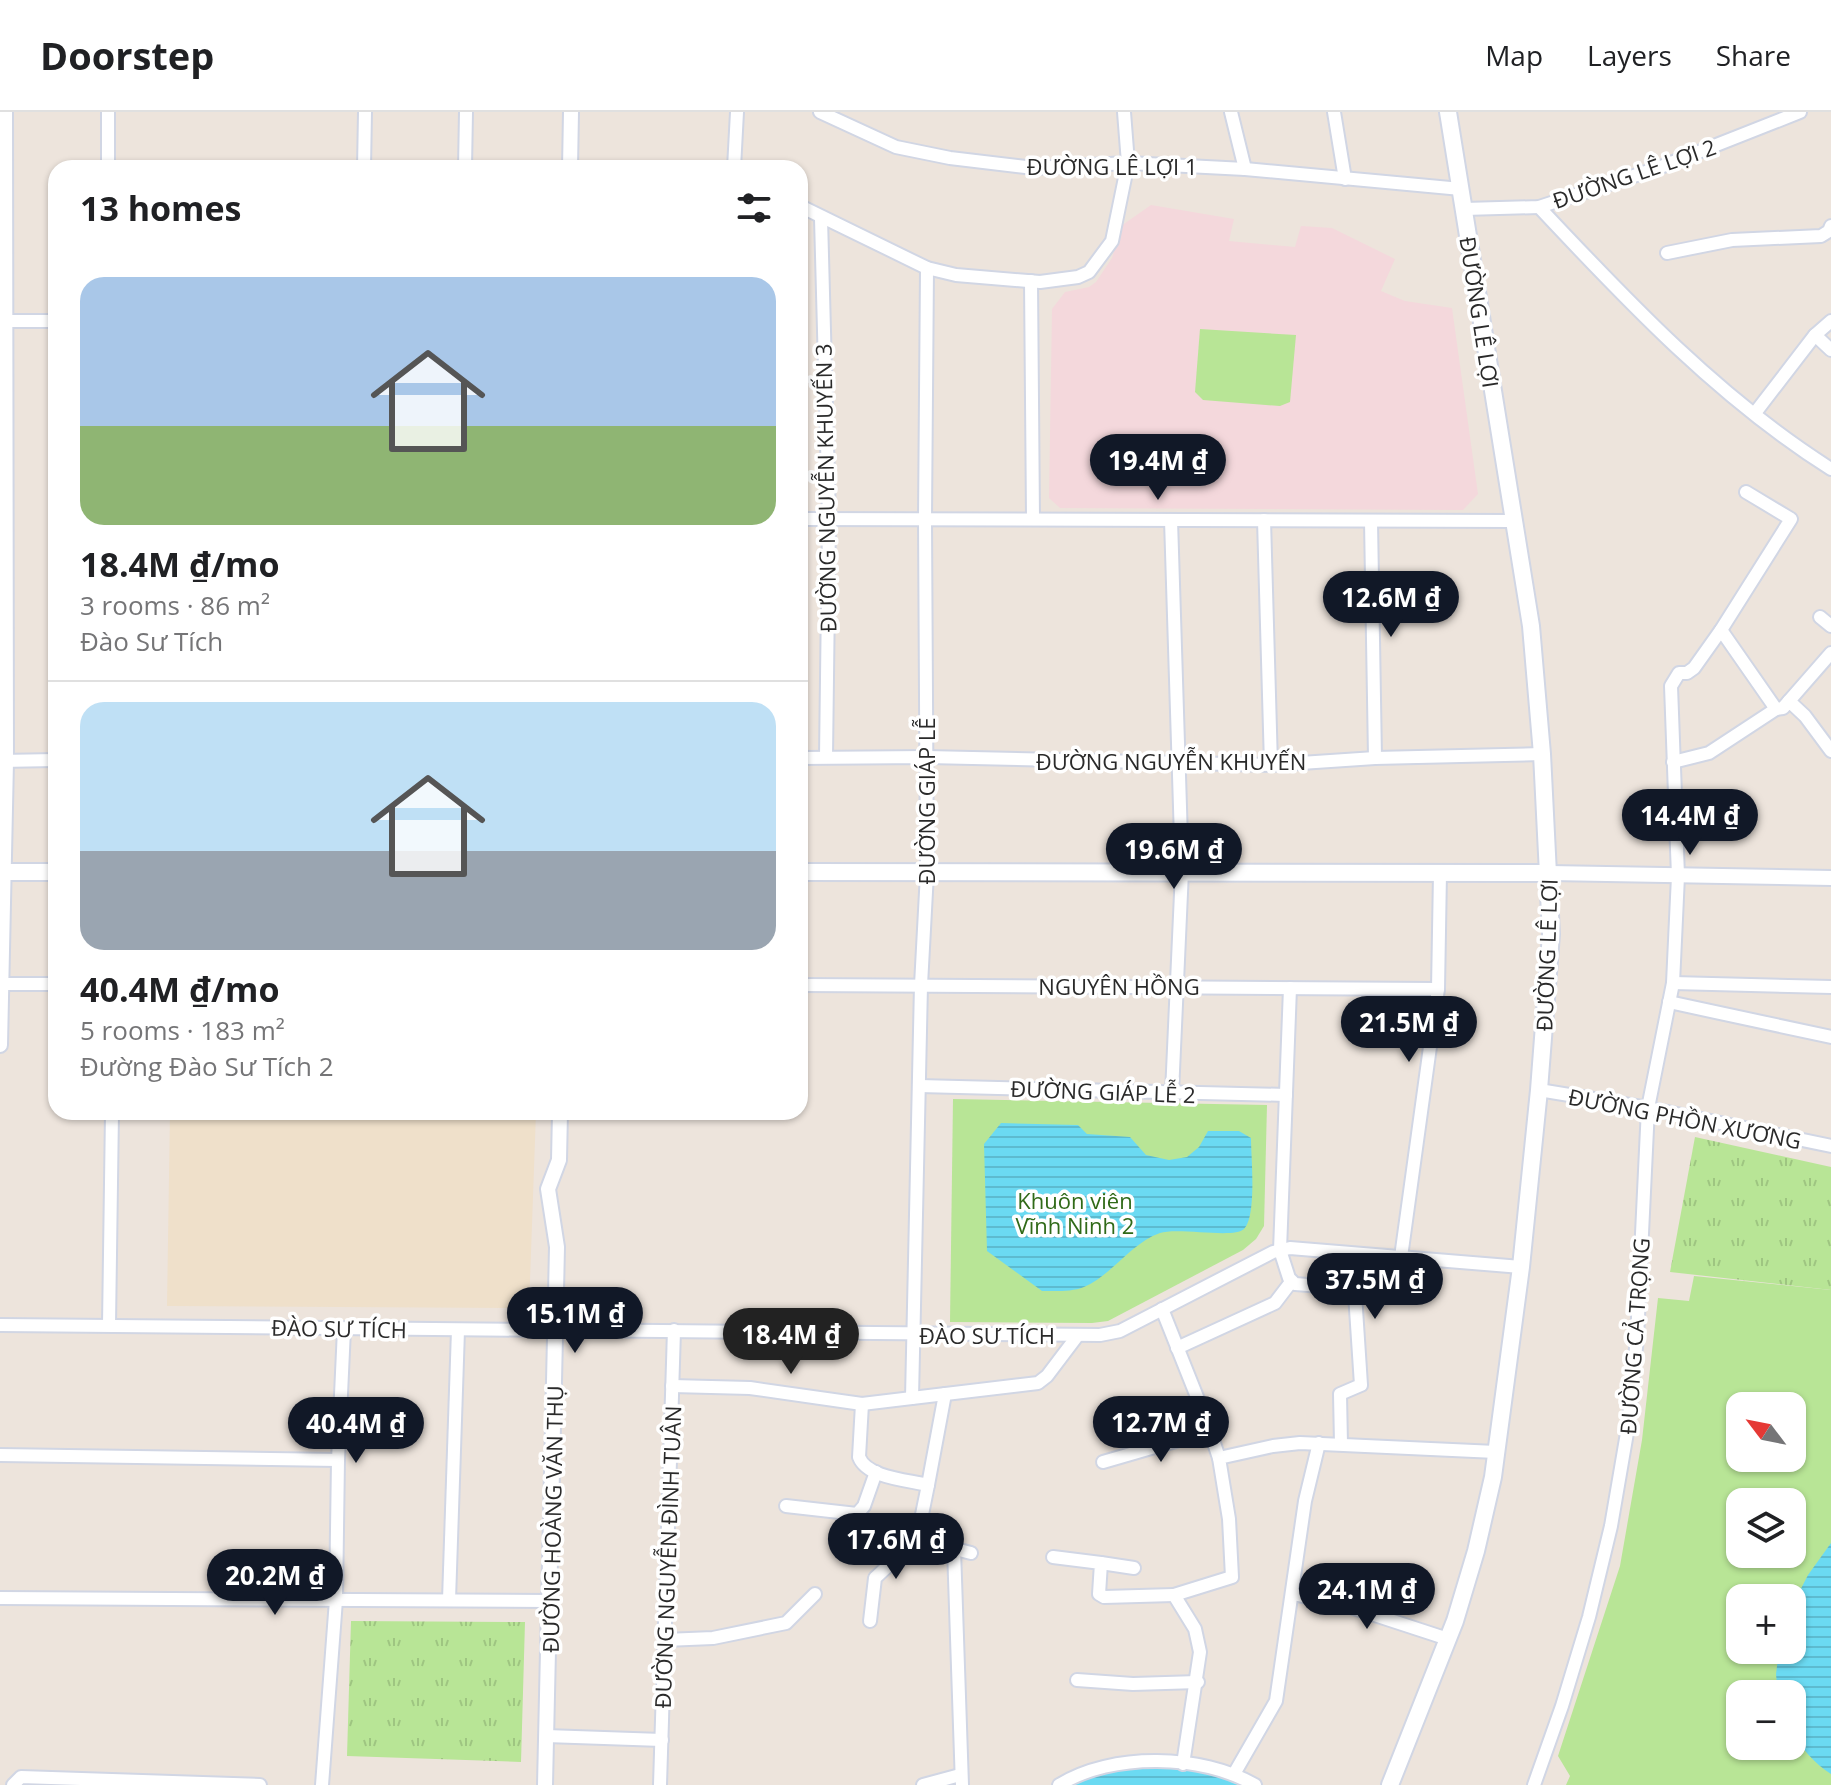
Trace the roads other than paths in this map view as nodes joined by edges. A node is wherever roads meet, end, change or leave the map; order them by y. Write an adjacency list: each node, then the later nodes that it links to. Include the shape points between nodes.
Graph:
1 (5, 112): 30 (street)
2 (108, 112): 13 (street)
3 (365, 112): 14 (street)
4 (466, 112): 15 (street)
5 (571, 112): 16 (street)
6 (737, 112): 17 (street)
7 (820, 112): 18 (street, ĐƯỜNG LÊ LỢI 1, via 896,147 950,158 1034,168)
8 (1124, 112): 18 (street)
9 (1231, 112): 19 (street)
10 (1334, 112): 20 (street)
11 (1448, 112): 21 (main road, ĐƯỜNG LÊ LỢI)
12 (1800, 112): 22 (street, ĐƯỜNG LÊ LỢI 2, via 1658,168)
13 (108, 160)
14 (364, 160)
15 (465, 160)
16 (570, 160)
17 (734, 160)
18 (1128, 163): 19 (street, ĐƯỜNG LÊ LỢI 1); 29 (street, via 1112,241 1099,261 1078,277)
19 (1245, 169): 20 (street, ĐƯỜNG LÊ LỢI 1)
20 (1345, 179): 21 (street, ĐƯỜNG LÊ LỢI 1)
21 (1461, 189): 23 (main road, ĐƯỜNG LÊ LỢI)
22 (1539, 207): 23 (street, ĐƯỜNG LÊ LỢI 2); 35 (street, via 1663,335)
23 (1464, 209): 45 (main road, ĐƯỜNG LÊ LỢI)
24 (808, 211): 25 (street)
25 (821, 218): 28 (street); 39 (street, ĐƯỜNG NGUYỄN KHUYẾN 3)
26 (1831, 226): 27 (street, via 1821,236 1732,240)
27 (1667, 253)
28 (927, 268): 29 (street); 40 (street, ĐƯỜNG GIÁP LỄ)
29 (1031, 281): 41 (street)
30 (3, 321): 31 (street); 59 (street)
31 (48, 321)
32 (1831, 321): 33 (street)
33 (1815, 335): 34 (street); 35 (street)
34 (1831, 350)
35 (1755, 413): 36 (street)
36 (1831, 469)
37 (1746, 492): 48 (street, via 1791,519)
38 (808, 519): 39 (street)
39 (829, 519): 40 (street); 54 (street, ĐƯỜNG NGUYỄN KHUYẾN 3)
40 (925, 519): 41 (street); 55 (street, ĐƯỜNG GIÁP LỄ)
41 (1033, 519): 42 (street)
42 (1171, 520): 43 (street); 61 (street)
43 (1264, 520): 44 (street); 62 (street)
44 (1371, 521): 45 (street); 57 (street)
45 (1515, 521): 53 (main road, ĐƯỜNG LÊ LỢI)
46 (1820, 617): 47 (street)
47 (1831, 626)
48 (1721, 630): 51 (street); 60 (street, ĐƯỜNG CẢ TRỌNG, via 1694,668 1674,677)
49 (1831, 653): 50 (street)
50 (1789, 701): 51 (street); 52 (street)
51 (1776, 709): 60 (street, via 1709,753)
52 (1831, 751)
53 (1542, 754): 57 (street, ĐƯỜNG NGUYỄN KHUYẾN); 69 (main road, ĐƯỜNG LÊ LỢI)
54 (826, 757): 55 (street, ĐƯỜNG NGUYỄN KHUYẾN); 56 (street, ĐƯỜNG NGUYỄN KHUYẾN)
55 (927, 757): 61 (street, ĐƯỜNG NGUYỄN KHUYẾN); 67 (street, ĐƯỜNG GIÁP LỄ)
56 (808, 758)
57 (1375, 758): 62 (street, ĐƯỜNG NGUYỄN KHUYẾN)
58 (48, 760): 59 (street)
59 (3, 761): 64 (street)
60 (1673, 762): 70 (street, ĐƯỜNG CẢ TRỌNG)
61 (1180, 764): 62 (street, ĐƯỜNG NGUYỄN KHUYẾN); 63 (street)
62 (1271, 765)
63 (1182, 871): 67 (main road); 68 (main road); 77 (street)
64 (2, 872): 65 (main road); 73 (street)
65 (48, 872)
66 (808, 872): 67 (main road)
67 (927, 873): 76 (street, ĐƯỜNG GIÁP LỄ)
68 (1440, 873): 69 (main road); 80 (street)
69 (1549, 873): 70 (street); 85 (main road, ĐƯỜNG LÊ LỢI, via 1551,934)
70 (1678, 876): 71 (street); 72 (street, ĐƯỜNG CẢ TRỌNG)
71 (1831, 878)
72 (1673, 983): 78 (street); 81 (street, ĐƯỜNG CẢ TRỌNG)
73 (2, 984): 74 (street); 83 (street)
74 (48, 984)
75 (808, 985): 76 (street, NGUYÊN HỒNG)
76 (921, 985): 77 (street, NGUYÊN HỒNG); 84 (street, ĐƯỜNG GIÁP LỄ)
77 (1178, 987): 79 (street, NGUYÊN HỒNG); 86 (street)
78 (1831, 987)
79 (1290, 988): 80 (street, NGUYÊN HỒNG); 87 (street)
80 (1438, 989): 93 (street)
81 (1669, 1002): 82 (street); 88 (street, ĐƯỜNG CẢ TRỌNG)
82 (1831, 1037)
83 (0, 1045)
84 (919, 1086): 86 (street, ĐƯỜNG GIÁP LỄ 2); 103 (street, ĐƯỜNG GIÁP LỄ)
85 (1539, 1090): 88 (street, ĐƯỜNG PHỒN XƯƠNG); 94 (main road, ĐƯỜNG LÊ LỢI)
86 (1172, 1093): 87 (street, ĐƯỜNG GIÁP LỄ 2)
87 (1286, 1095): 92 (street)
88 (1648, 1108): 91 (street, ĐƯỜNG PHỒN XƯƠNG); 155 (street, ĐƯỜNG CẢ TRỌNG, via 1637,1338 1623,1463 1589,1617)
89 (112, 1120): 98 (street)
90 (560, 1120): 102 (street, ĐƯỜNG HOÀNG VĂN THỤ, via 559,1160 548,1189 557,1247)
91 (1831, 1146)
92 (1280, 1250): 93 (street, ĐÀO SƯ TÍCH); 95 (street); 96 (street, ĐÀO SƯ TÍCH)
93 (1401, 1257): 94 (street, ĐÀO SƯ TÍCH)
94 (1521, 1267): 115 (main road, ĐƯỜNG LÊ LỢI)
95 (1291, 1282): 105 (street, via 1275,1303); 113 (street, via 1348,1288 1355,1294 1361,1385 1340,1394)
96 (1162, 1309): 104 (street, ĐÀO SƯ TÍCH, via 1112,1333); 105 (street)
97 (0, 1325): 98 (street, ĐÀO SƯ TÍCH)
98 (109, 1325): 99 (street, ĐÀO SƯ TÍCH)
99 (344, 1329): 100 (street, ĐÀO SƯ TÍCH); 118 (street)
100 (458, 1330): 102 (street, ĐÀO SƯ TÍCH); 134 (street)
101 (674, 1330): 102 (street, ĐÀO SƯ TÍCH); 103 (street, ĐÀO SƯ TÍCH); 106 (street, ĐƯỜNG NGUYỄN ĐÌNH TUÂN)
102 (556, 1331): 135 (street, ĐƯỜNG HOÀNG VĂN THỤ)
103 (914, 1334): 104 (street, ĐÀO SƯ TÍCH); 108 (street, ĐƯỜNG GIÁP LỄ)
104 (1078, 1335): 107 (street, via 1038,1383)
105 (1177, 1348): 110 (street)
106 (672, 1386): 109 (street, via 750,1388); 138 (street, ĐƯỜNG NGUYỄN ĐÌNH TUÂN)
107 (945, 1394): 108 (street); 121 (street)
108 (912, 1398): 109 (street)
109 (862, 1404): 120 (street, via 859,1457)
110 (1210, 1431): 114 (street); 117 (street)
111 (1115, 1436): 114 (street, via 1147,1431)
112 (1319, 1443): 113 (street); 117 (street, via 1285,1444); 130 (street)
113 (1341, 1444): 115 (street)
114 (1155, 1447): 119 (street)
115 (1496, 1452): 137 (main road, ĐƯỜNG LÊ LỢI, via 1476,1551)
116 (0, 1455): 118 (street)
117 (1219, 1458): 131 (street, via 1232,1577)
118 (338, 1460): 133 (street)
119 (1103, 1462)
120 (876, 1472): 121 (street); 122 (street, via 857,1514)
121 (928, 1485): 123 (street)
122 (786, 1506)
123 (917, 1539): 124 (street); 136 (street, via 875,1578)
124 (954, 1549): 125 (street); 145 (street)
125 (971, 1553)
126 (1053, 1557): 127 (street)
127 (1101, 1563): 128 (street); 131 (street, via 1100,1596)
128 (1134, 1568)
129 (815, 1594): 138 (street, via 786,1623 713,1638)
130 (1293, 1594): 137 (street); 144 (street, via 1276,1701)
131 (1174, 1595): 140 (street, via 1197,1635)
132 (0, 1598): 133 (street)
133 (336, 1600): 134 (street); 148 (street)
134 (449, 1600): 135 (street)
135 (550, 1601): 141 (street, ĐƯỜNG HOÀNG VĂN THỤ)
136 (870, 1621)
137 (1448, 1639): 154 (main road, ĐƯỜNG LÊ LỢI)
138 (665, 1640): 142 (street, ĐƯỜNG NGUYỄN ĐÌNH TUÂN)
139 (1077, 1680): 140 (street)
140 (1198, 1682): 143 (street)
141 (546, 1736): 142 (street); 149 (street, ĐƯỜNG HOÀNG VĂN THỤ)
142 (662, 1740): 150 (street, ĐƯỜNG NGUYỄN ĐÌNH TUÂN)
143 (1183, 1764): 144 (street); 152 (street, via 1119,1764 1087,1770)
144 (1234, 1774): 153 (street)
145 (961, 1780): 151 (street)
146 (13, 1785): 147 (street, via 21,1777)
147 (260, 1785)
148 (322, 1785)
149 (545, 1785)
150 (660, 1785)
151 (923, 1785)
152 (1059, 1785)
153 (1255, 1785)
154 (1390, 1785)
155 (1534, 1785)

